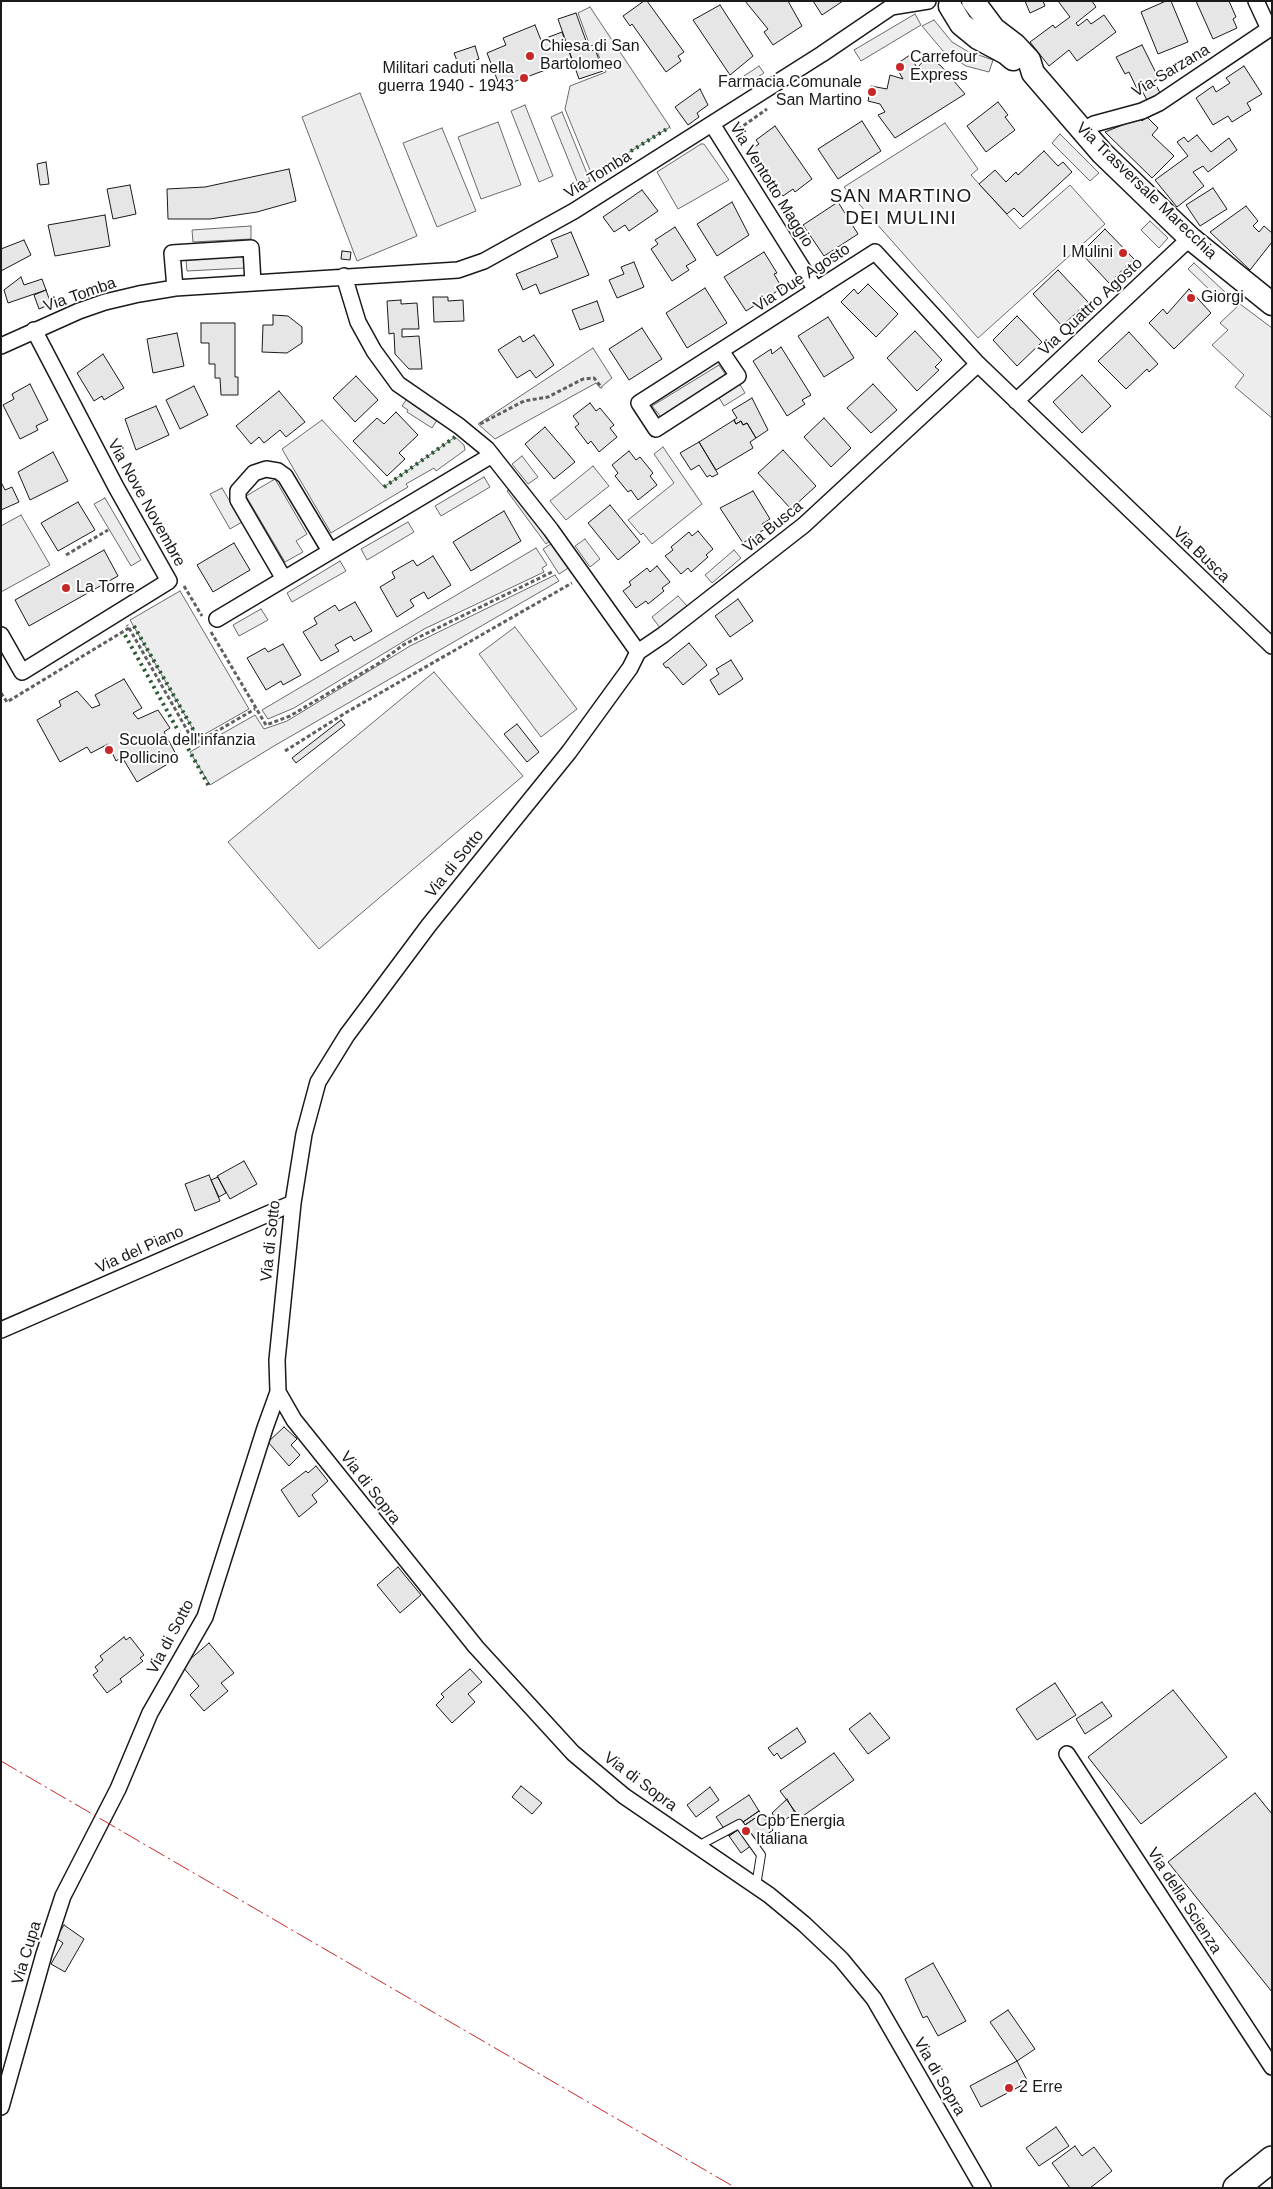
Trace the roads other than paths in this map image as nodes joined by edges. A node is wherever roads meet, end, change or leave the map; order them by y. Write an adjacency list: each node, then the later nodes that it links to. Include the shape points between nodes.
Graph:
1 (928, 1): 4 (street, Via Tomba)
2 (1256, 1): 5 (street)
3 (960, 2): 7 (main road, Via Trasversale Marecchia, via 962,24 1033,73)
4 (896, 4): 6 (street, Via Tomba)
5 (1270, 28): 7 (street, Via Sarzana, via 1159,103)
6 (712, 124): 9 (street, Via Tomba, via 574,211 484,261 458,270); 12 (street, Via Ventotto Maggio)
7 (1082, 131): 8 (main road, Via Trasversale Marecchia)
8 (1190, 238): 13 (main road, Via Trasversale Marecchia); 18 (street, Via Quattro Agosto)
9 (344, 276): 10 (street, Via Tomba); 19 (street, via 358,322 398,384 459,426)
10 (253, 284): 11 (street, Via Tomba); 11 (street, via 251,248 172,253)
11 (175, 288): 14 (street, Via Tomba, via 105,302)
12 (816, 290): 16 (street, Via Due Agosto); 17 (street, Via Due Agosto, via 874,252)
13 (1272, 304)
14 (34, 330): 15 (street, Via Tomba); 23 (street, Via Nove Novembre, via 169,581 22,672)
15 (1, 346)
16 (721, 351): 16 (street, Via Due Agosto, via 639,403 656,428 738,376)
17 (978, 364): 18 (street, Via Busca); 25 (street, Via Busca, via 804,525)
18 (1016, 401): 24 (street, Via Busca)
19 (492, 455): 20 (street); 25 (street)
20 (330, 551): 21 (street); 21 (street, via 285,476 266,469 254,473 238,490 238,500)
21 (284, 579): 22 (street)
22 (209, 621)
23 (1, 635)
24 (1272, 646)
25 (638, 652): 26 (street, Via di Sotto, via 630,668 569,752 429,925 347,1036 318,1082 304,1134)
26 (293, 1202): 27 (street, Via del Piano); 28 (street, Via di Sotto, via 277,1360)
27 (1, 1330)
28 (278, 1392): 30 (street, Via di Sopra, via 300,1427 476,1647 573,1753 624,1796); 32 (street, Via di Sotto, via 205,1617 150,1713 118,1789)
29 (1067, 1754): 33 (street, Via della Scienza)
30 (698, 1846): 31 (street, Via di Sopra); 31 (lane, via 738,1824 760,1855)
31 (756, 1886): 36 (street, Via di Sopra, via 841,1959 874,1999)
32 (63, 1896): 34 (street, Via Cupa)
33 (1272, 2067)
34 (1, 2107)
35 (1272, 2159): 37 (main road)
36 (983, 2188)
37 (1236, 2188)

